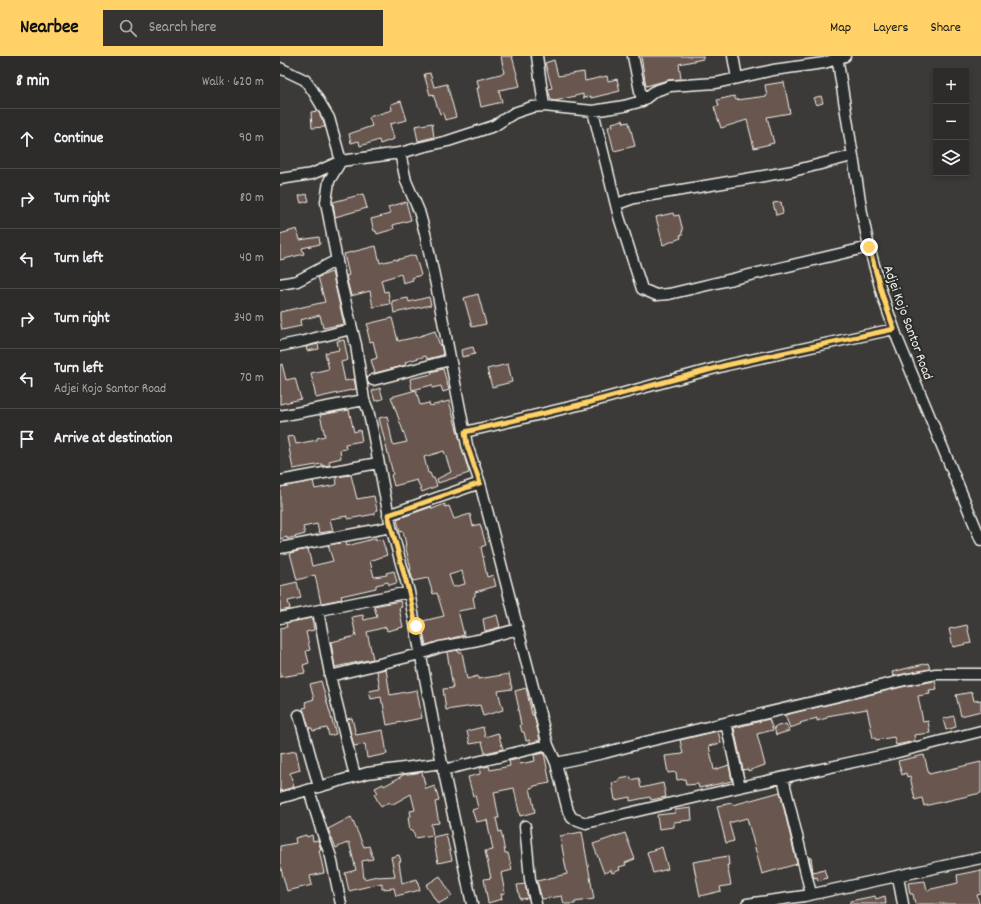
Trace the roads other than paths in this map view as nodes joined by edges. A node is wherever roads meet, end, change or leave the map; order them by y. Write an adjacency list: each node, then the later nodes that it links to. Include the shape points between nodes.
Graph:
1 (537, 56): 8 (street)
2 (633, 56): 7 (street)
3 (733, 56): 6 (street)
4 (839, 57): 6 (street, via 824,63); 11 (street, Adjei Kojo Santor Road)
5 (280, 68): 12 (street, via 305,80 329,118)
6 (737, 78): 7 (street, via 716,83 670,86 655,91)
7 (642, 101): 9 (street)
8 (544, 106): 9 (street); 10 (street, via 514,113 494,126)
9 (593, 111): 14 (street)
10 (400, 153): 12 (street); 21 (street, via 406,181 425,233)
11 (852, 156): 14 (street, via 793,171 634,198); 15 (street, Adjei Kojo Santor Road)
12 (341, 161): 13 (street, via 312,174); 16 (street, via 329,181 326,202)
13 (280, 179)
14 (617, 204): 15 (street, via 642,289 656,296)
15 (869, 247): 19 (street, Adjei Kojo Santor Road)
16 (337, 260): 17 (street, via 297,281); 18 (street)
17 (280, 284)
18 (351, 329): 20 (street); 23 (street, via 356,345)
19 (894, 329): 25 (street, via 727,365 587,403); 31 (street, Adjei Kojo Santor Road)
20 (280, 346)
21 (450, 360): 22 (street); 25 (street)
22 (373, 380)
23 (364, 400): 24 (street); 26 (street)
24 (280, 416)
25 (465, 432): 28 (street)
26 (378, 463): 27 (street); 29 (street)
27 (280, 481)
28 (480, 483): 29 (street); 36 (street)
29 (388, 515): 30 (street)
30 (391, 527): 32 (street); 33 (street)
31 (981, 540)
32 (280, 548)
33 (409, 592): 34 (street); 37 (street)
34 (318, 610): 35 (street); 39 (street)
35 (280, 618)
36 (518, 629): 37 (street); 43 (street)
37 (420, 654): 39 (street); 45 (street)
38 (981, 674): 41 (street, via 936,674)
39 (330, 676): 46 (street)
40 (299, 715): 49 (street)
41 (726, 723): 44 (street); 48 (street)
42 (981, 731): 47 (street)
43 (548, 745): 44 (street); 45 (street)
44 (556, 764): 48 (street, via 568,811 572,818 586,823)
45 (443, 766): 46 (street); 56 (street)
46 (355, 776): 49 (street)
47 (783, 778): 48 (street); 54 (street)
48 (740, 787)
49 (314, 788): 50 (street); 55 (street, via 320,829 331,857)
50 (280, 798)
51 (526, 826): 57 (street, via 530,879)
52 (981, 858): 53 (street)
53 (898, 877): 54 (street); 59 (street)
54 (807, 898): 58 (street)
55 (341, 904)
56 (472, 904)
57 (536, 904)
58 (747, 904)
59 (903, 904)

